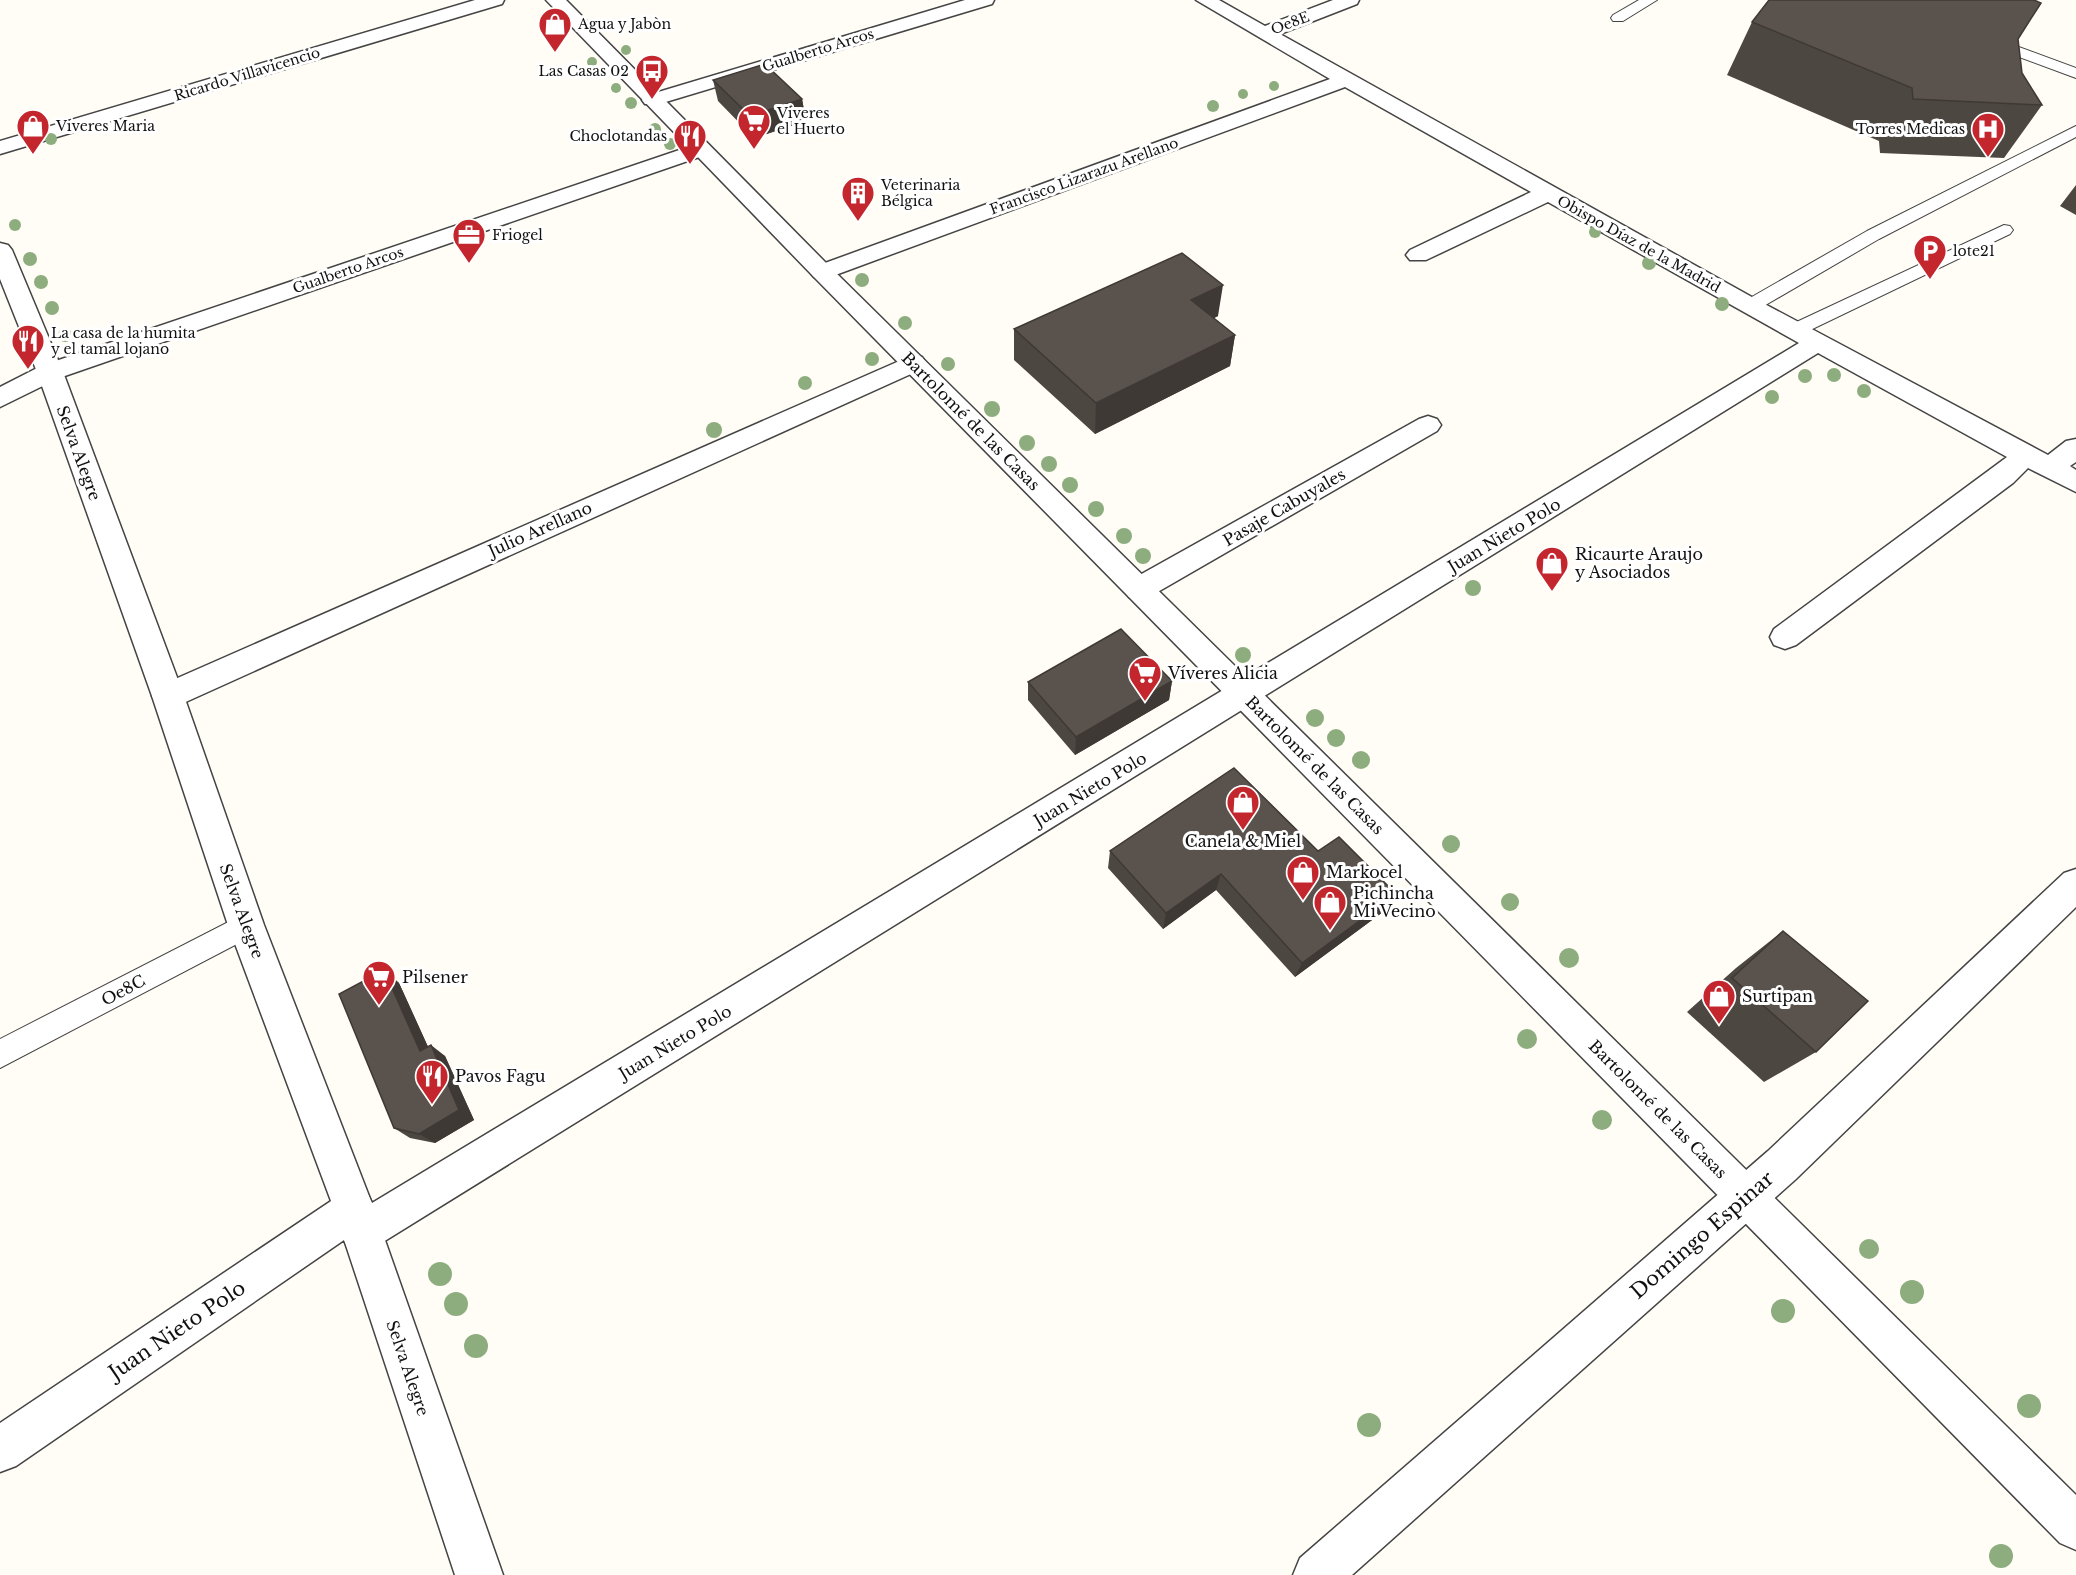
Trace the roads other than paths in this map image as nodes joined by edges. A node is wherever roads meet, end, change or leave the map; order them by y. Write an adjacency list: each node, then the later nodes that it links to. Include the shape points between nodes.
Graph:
1 (495, 0): 14 (street, Ricardo Villavicencio)
2 (555, 0): 12 (street, Bartolomé de las Casas)
3 (985, 0): 12 (street, Gualberto Arcos)
4 (1206, 0): 8 (street, Obispo Díaz de la Madrid)
5 (1350, 0): 8 (street, Oe8E)
6 (1650, 0): 7 (lane)
7 (1618, 18)
8 (1264, 33): 11 (street, Obispo Díaz de la Madrid)
9 (1967, 33): 10 (lane)
10 (2076, 74)
11 (1346, 80): 16 (street, Obispo Díaz de la Madrid); 20 (street, Francisco Lizarazu Arellano)
12 (652, 100): 15 (street, Bartolomé de las Casas)
13 (2076, 131): 21 (lane, via 1873,235)
14 (0, 148)
15 (700, 150): 20 (street, Bartolomé de las Casas); 24 (street, Gualberto Arcos)
16 (1548, 193): 19 (street); 21 (street, Obispo Díaz de la Madrid)
17 (2004, 230): 22 (lane)
18 (0, 250): 24 (street, Selva Alegre)
19 (1418, 255)
20 (822, 272): 23 (street, Bartolomé de las Casas)
21 (1750, 306): 22 (street, Obispo Díaz de la Madrid)
22 (1806, 337): 28 (street, Obispo Díaz de la Madrid); 32 (street, Juan Nieto Polo)
23 (913, 363): 30 (street, Bartolomé de las Casas); 33 (street, Julio Arellano)
24 (50, 372): 25 (street, Gualberto Arcos); 33 (street, Selva Alegre)
25 (0, 398)
26 (1428, 424): 30 (street, Pasaje Cabuyales)
27 (2076, 448): 28 (street)
28 (2038, 461): 29 (street, Obispo Díaz de la Madrid); 31 (street, via 2003,476)
29 (2076, 482)
30 (1139, 589): 32 (street, Bartolomé de las Casas)
31 (1785, 637)
32 (1244, 694): 37 (street, Bartolomé de las Casas); 38 (street, Juan Nieto Polo)
33 (168, 696): 35 (street, Selva Alegre)
34 (2076, 884): 37 (street, Domingo Espinar)
35 (246, 925): 36 (lane, Oe8C); 38 (street, Selva Alegre)
36 (0, 1054)
37 (1745, 1196): 40 (street, Bartolomé de las Casas); 42 (street, Domingo Espinar)
38 (358, 1221): 39 (street, Juan Nieto Polo); 41 (street, Selva Alegre)
39 (0, 1450)
40 (2076, 1527)
41 (479, 1575)
42 (1317, 1575)

